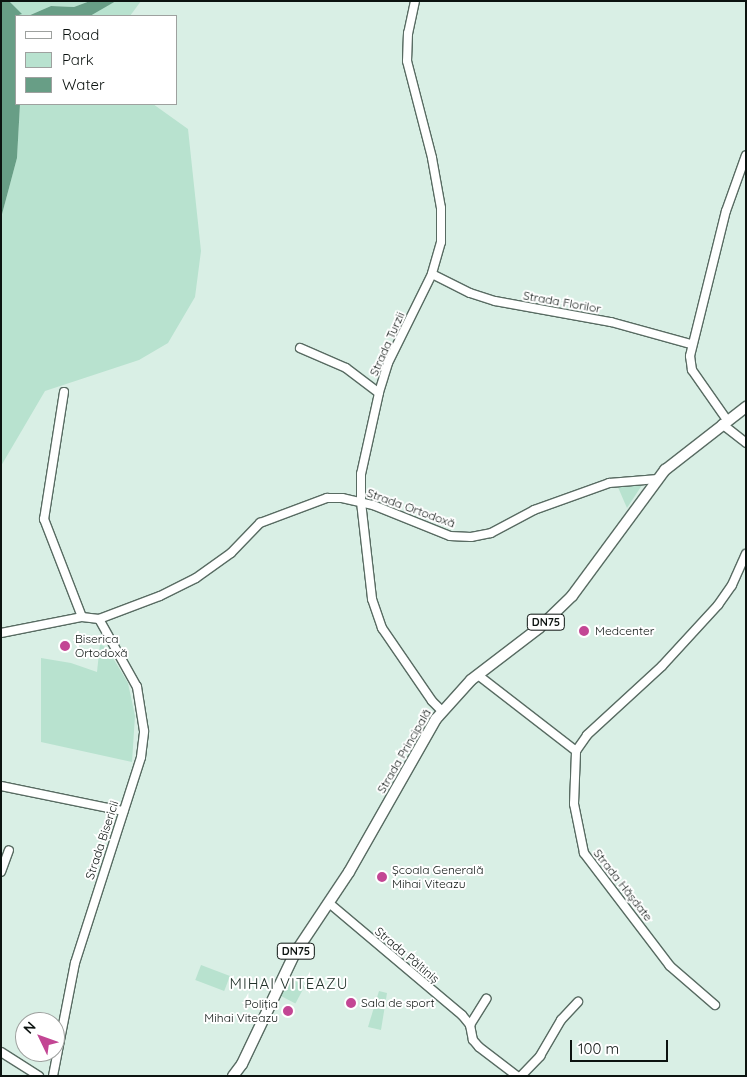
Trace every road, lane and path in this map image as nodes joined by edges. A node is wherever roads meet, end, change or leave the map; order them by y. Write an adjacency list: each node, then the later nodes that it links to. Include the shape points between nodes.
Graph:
1 (415, 1): 3 (street, Strada Turzii, via 408,33 407,61 432,158 442,226)
2 (746, 155): 4 (street, via 726,211)
3 (432, 274): 4 (street, Strada Florilor, via 470,294 495,301 611,322); 7 (street, Strada Turzii, via 388,363)
4 (691, 344): 9 (street, via 692,370)
5 (300, 348): 7 (street, via 346,368)
6 (64, 392): 14 (street, via 44,514)
7 (379, 393): 12 (street, Strada Turzii, via 361,474)
8 (746, 407): 9 (main road, Strada Principală / DN75)
9 (725, 422): 10 (street); 11 (main road, Strada Principală / DN75)
10 (746, 443)
11 (658, 479): 12 (street, Strada Ortodoxă, via 609,483 534,510 491,533 471,537 450,536); 17 (main road, Strada Principală / DN75, via 572,596 540,628)
12 (361, 502): 15 (street, Strada Ortodoxă, via 327,498 260,523 231,553 196,578); 18 (street, Strada Turzii, via 372,599 382,628)
13 (746, 554): 19 (street, via 732,585 718,605 662,666 587,735)
14 (82, 617): 15 (street, Strada Ortodoxă); 16 (street, Strada Ortodoxă)
15 (99, 619): 21 (street, Strada Bisericii, via 122,656 142,704 141,757)
16 (1, 633)
17 (478, 675): 18 (main road, Strada Principală / DN75); 19 (street)
18 (442, 711): 24 (main road, Strada Principală / DN75)
19 (576, 751): 27 (street, Strada Hășdate, via 574,804 584,853 670,966)
20 (1, 786): 21 (street)
21 (123, 811): 32 (street, Strada Bisericii, via 75,963)
22 (9, 850): 23 (street)
23 (1, 872)
24 (329, 903): 28 (street, Strada Păltiniș); 30 (main road, Strada Principală / DN75, via 295,953)
25 (486, 999): 28 (street)
26 (578, 1002): 34 (street, via 561,1020 540,1056)
27 (715, 1005)
28 (470, 1024): 33 (street, Strada Păltiniș, via 473,1040 479,1047)
29 (1, 1052): 31 (street)
30 (235, 1075)
31 (39, 1076)
32 (53, 1076)
33 (516, 1076)
34 (521, 1076)

